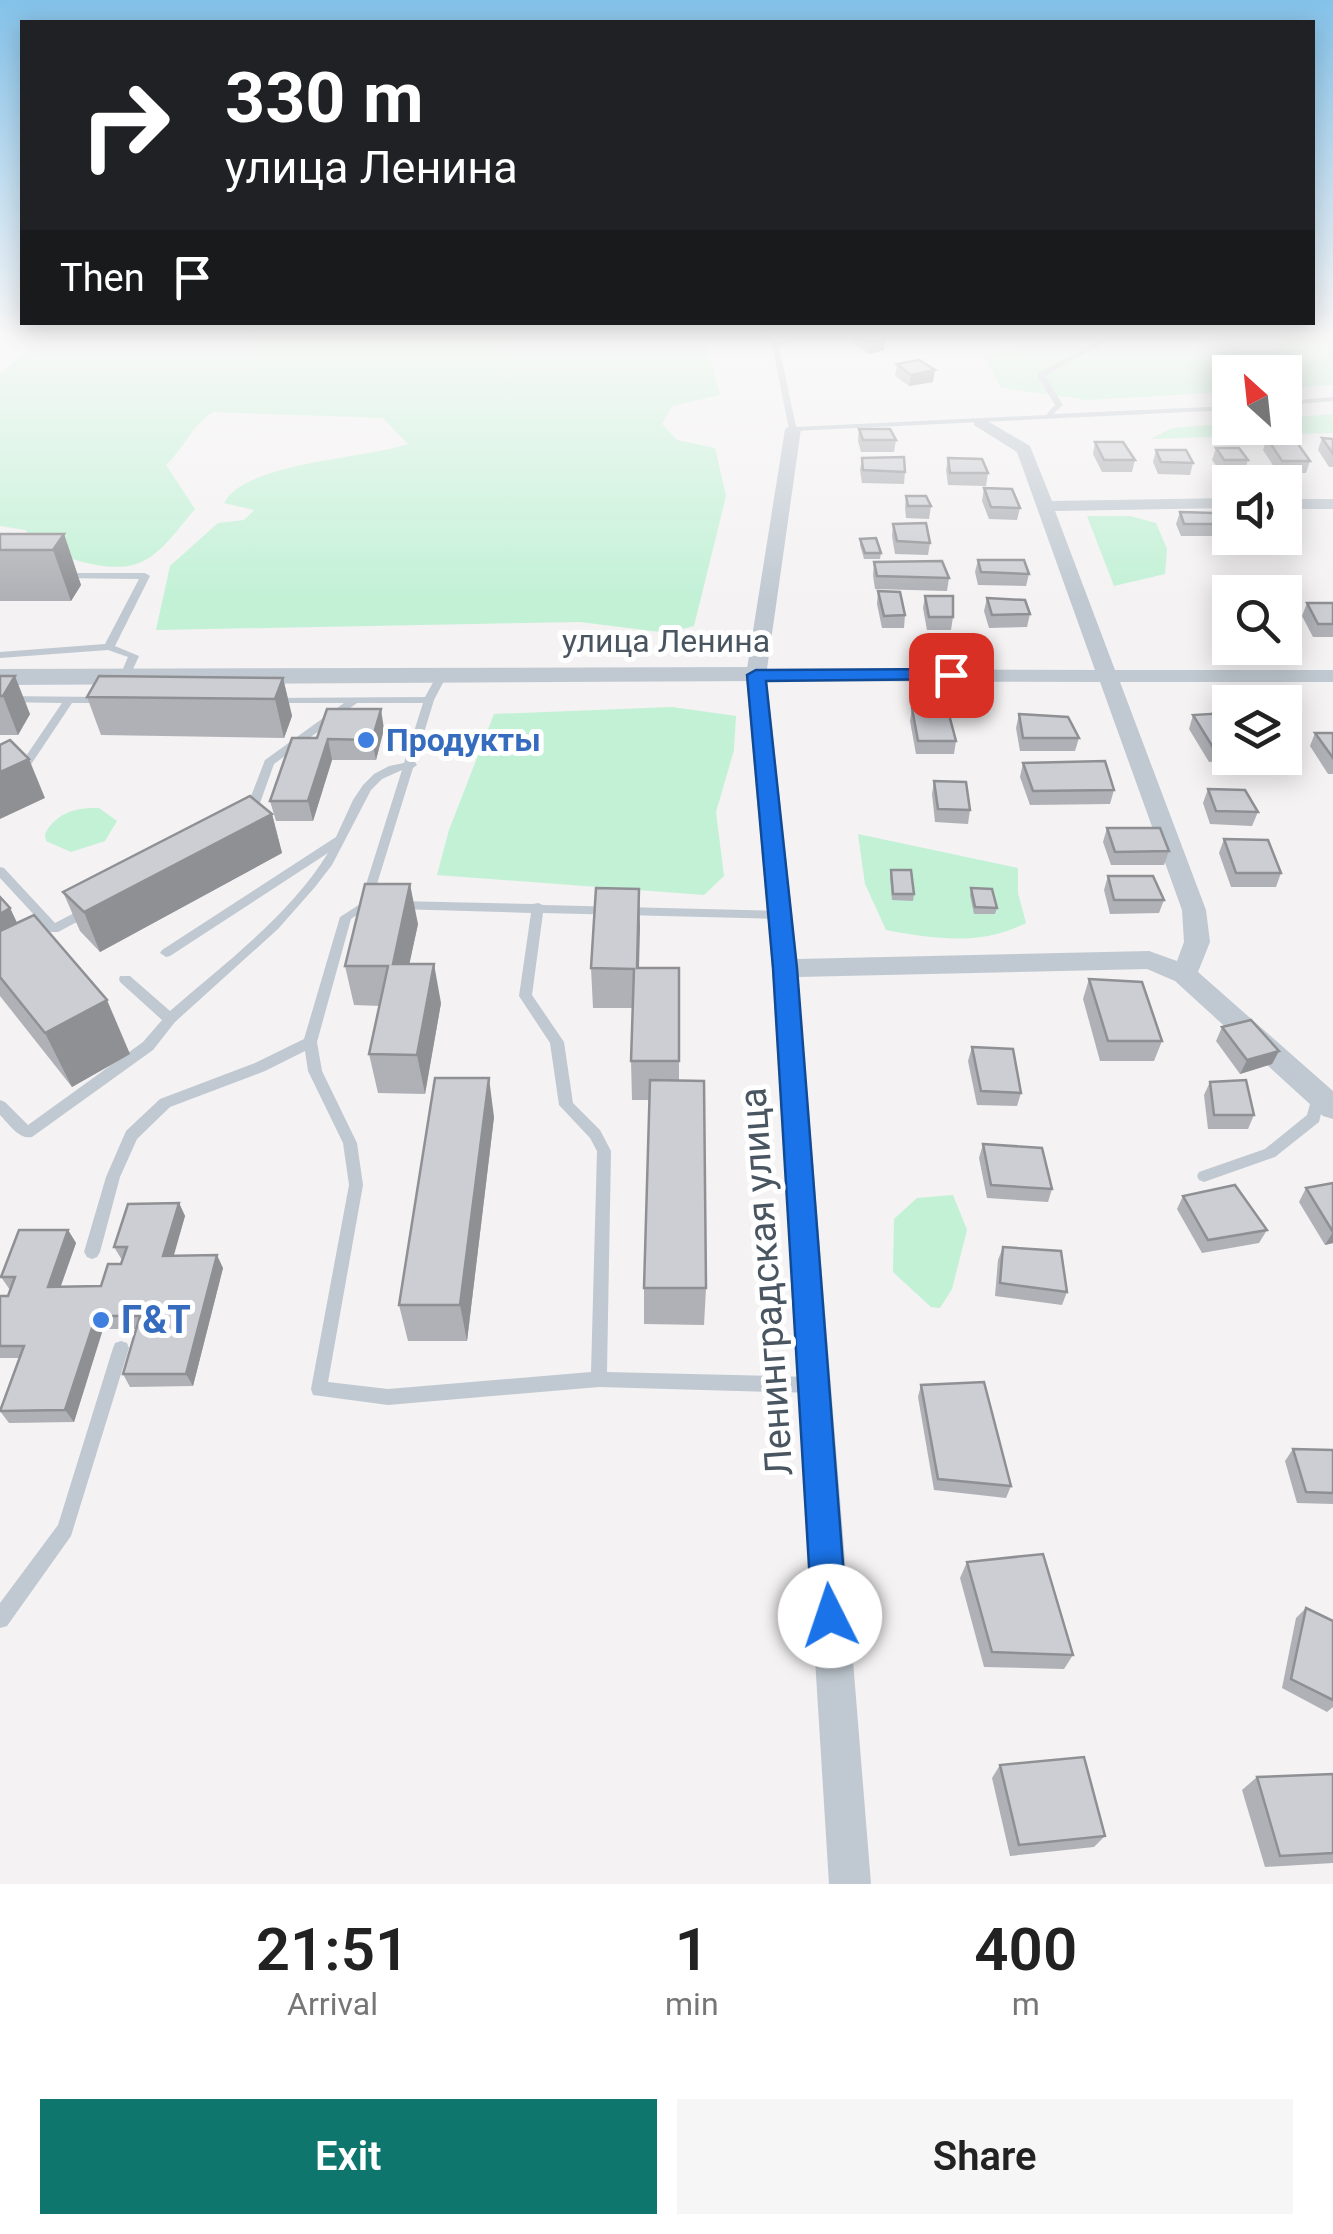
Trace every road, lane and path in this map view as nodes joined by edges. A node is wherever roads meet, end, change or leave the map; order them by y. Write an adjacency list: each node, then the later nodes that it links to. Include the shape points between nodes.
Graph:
1 (792, 423): 4 (lane)
2 (955, 423): 4 (lane)
3 (980, 423): 8 (street, via 1024,450)
4 (793, 429): 14 (street, Ленинградская улица)
5 (1212, 503): 8 (street)
6 (1302, 504): 7 (street)
7 (1333, 504)
8 (1044, 506): 13 (street)
9 (54, 576): 10 (lane, via 146,576)
10 (108, 647): 12 (lane); 16 (lane, via 134,656)
11 (0, 654): 12 (lane)
12 (17, 669): 16 (street, улица Ленина)
13 (1107, 674): 14 (street, улица Ленина); 15 (street, улица Ленина); 33 (street, via 1194,910 1197,942)
14 (756, 675): 17 (street, улица Ленина); 30 (street, Ленинградская улица)
15 (1333, 676)
16 (125, 689): 17 (street, улица Ленина); 19 (lane)
17 (435, 689): 21 (lane); 22 (lane)
18 (0, 699): 19 (lane)
19 (70, 700): 23 (lane, via 26,764)
20 (260, 700): 21 (lane)
21 (355, 700): 24 (lane, via 270,762)
22 (412, 765): 25 (lane, via 372,779); 28 (lane)
23 (0, 780)
24 (244, 830)
25 (341, 838): 31 (lane); 35 (lane, via 281,920)
26 (0, 871): 27 (lane, via 54,929)
27 (106, 902)
28 (366, 905): 29 (lane); 36 (lane, via 346,918)
29 (538, 907): 30 (lane); 42 (lane, via 525,996 557,1042 566,1105 604,1151)
30 (779, 915): 32 (street, Ленинградская улица)
31 (166, 953)
32 (785, 968): 33 (street, via 1148,960); 43 (street, Ленинградская улица)
33 (1184, 974): 37 (street)
34 (125, 979): 35 (lane)
35 (170, 1020): 38 (lane, via 148,1046 26,1133)
36 (310, 1042): 40 (lane, via 164,1102 131,1135); 42 (lane, via 350,1144 356,1185 319,1389 388,1397)
37 (1326, 1101): 39 (lane, via 1270,1153)
38 (0, 1106)
39 (1204, 1176)
40 (92, 1252)
41 (122, 1348): 44 (lane, via 66,1530)
42 (598, 1379): 43 (lane)
43 (812, 1385): 45 (street, Ленинградская улица)
44 (0, 1619)
45 (850, 1884)

